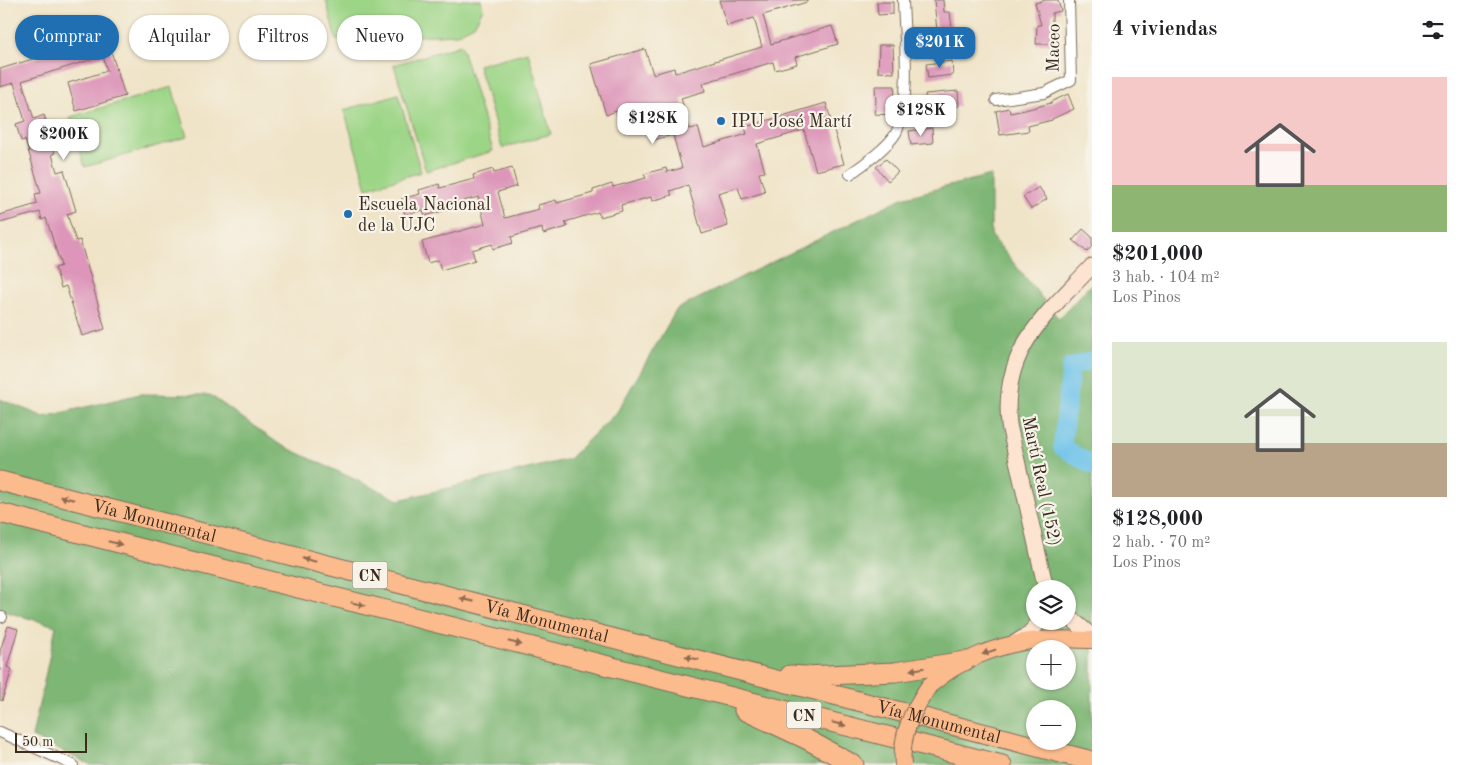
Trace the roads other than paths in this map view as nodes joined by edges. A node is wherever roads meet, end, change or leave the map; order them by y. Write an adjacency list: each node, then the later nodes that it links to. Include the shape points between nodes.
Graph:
1 (902, 0): 4 (street, via 906,97 895,134 870,160)
2 (1069, 0): 3 (street, Maceo, via 1071,80 1044,94)
3 (996, 100)
4 (850, 174)
5 (1092, 266): 8 (main road, Martí Real (152), via 1026,341 1008,387 1009,425)
6 (0, 481): 15 (highway, Vía Monumental / CN, one-way to 6)
7 (0, 514): 16 (highway, Vía Monumental / CN, one-way to 16)
8 (1046, 580)
9 (1076, 623): 11 (main road)
10 (1032, 630): 13 (main road)
11 (1092, 636)
12 (1092, 640): 13 (main road, via 1037,640)
13 (1013, 644): 14 (main road, one-way to 14)
14 (965, 661): 15 (highway, one-way to 15, via 896,672 847,675 804,676); 21 (main road, bridge, via 943,673 919,701 905,733)
15 (739, 670): 18 (highway, Vía Monumental / CN)
16 (689, 687): 20 (highway, via 760,717); 22 (highway, Vía Monumental / CN, one-way to 22)
17 (0, 732): 19 (street)
18 (1092, 760)
19 (72, 765)
20 (854, 765)
21 (903, 765)
22 (1002, 765)

